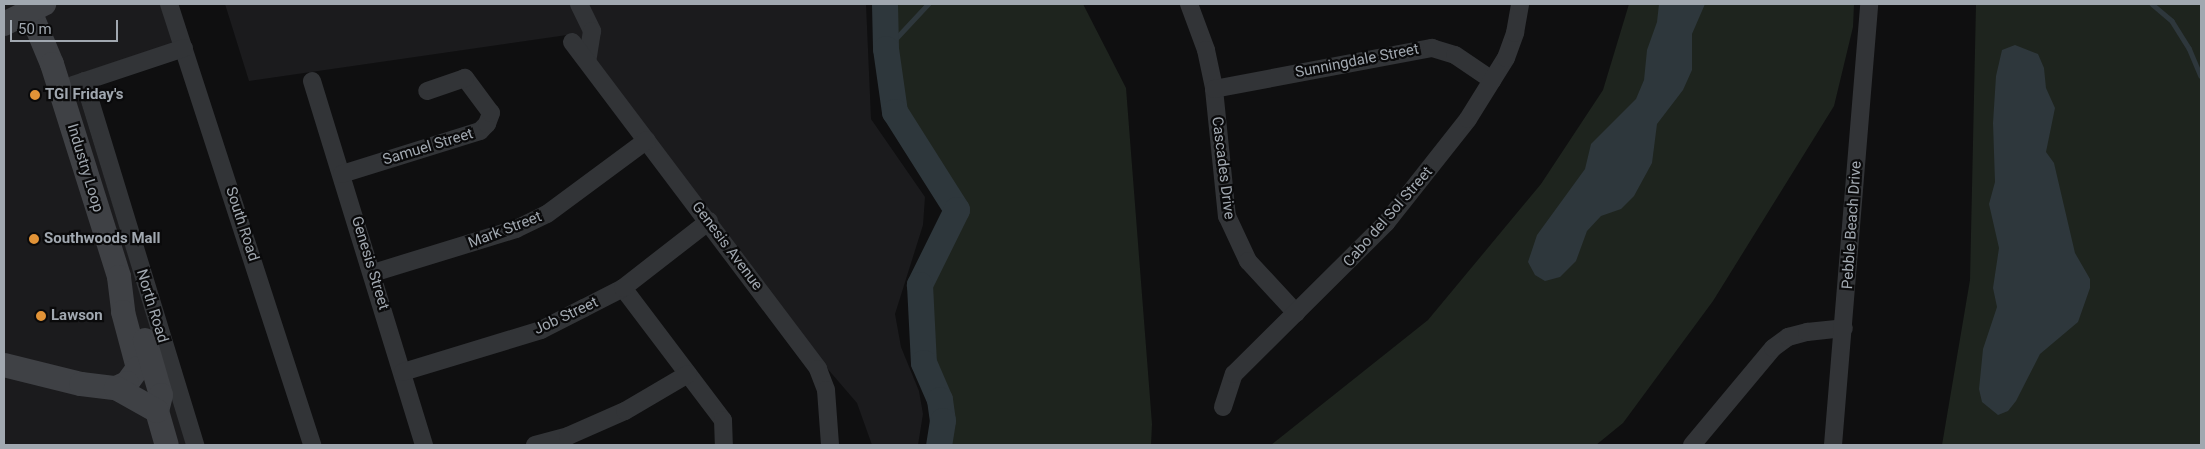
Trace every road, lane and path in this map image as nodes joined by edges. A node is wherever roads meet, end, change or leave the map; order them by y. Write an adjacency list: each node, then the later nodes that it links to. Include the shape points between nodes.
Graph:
1 (169, 4): 9 (street, South Road)
2 (579, 4): 10 (street, via 592,31)
3 (1189, 4): 15 (street, Cascades Drive, via 1206,50)
4 (1520, 4): 11 (street, Cabo del Sol Street, via 1506,58)
5 (1869, 4): 24 (street, Pebble Beach Drive)
6 (34, 6): 7 (street); 14 (street, Industry Loop)
7 (4, 24)
8 (572, 42): 10 (street, Genesis Avenue)
9 (184, 48): 12 (street); 33 (street, South Road)
10 (587, 61): 17 (street, Genesis Avenue)
11 (1492, 80): 15 (street, Sunningdale Street, via 1456,55 1432,48); 23 (street, Cabo del Sol Street, via 1468,119 1386,223)
12 (84, 81): 14 (street); 31 (street, North Road)
13 (312, 81): 18 (street, Genesis Street)
14 (60, 89): 21 (street, Industry Loop)
15 (1214, 90): 23 (street, Cascades Drive, via 1227,216 1248,262)
16 (427, 91): 18 (street, Samuel Street, via 465,78 491,113 480,131)
17 (647, 140): 19 (street, Genesis Avenue); 20 (street, Mark Street, via 532,222)
18 (342, 174): 20 (street, Genesis Street)
19 (709, 221): 22 (street, Job Street); 37 (street, Genesis Avenue, via 818,369 826,390)
20 (373, 273): 26 (street, Genesis Street)
21 (119, 277): 28 (street, Industry Loop, via 138,368 127,383); 30 (street, Industry Loop, via 132,296 161,395)
22 (623, 288): 26 (street, Job Street, via 541,330); 27 (street)
23 (1296, 313): 29 (street, Cabo del Sol Street, via 1234,374)
24 (1844, 328): 38 (street, via 1788,337 1773,348); 39 (street, Pebble Beach Drive)
25 (4, 365): 28 (street, via 81,384)
26 (403, 372): 34 (street, Genesis Street)
27 (688, 374): 35 (street, via 625,411 568,436); 36 (street, via 723,420)
28 (116, 388): 30 (street)
29 (1224, 407)
30 (157, 411): 32 (street, Industry Loop)
31 (194, 442)
32 (167, 445)
33 (312, 445)
34 (424, 445)
35 (535, 445)
36 (724, 445)
37 (830, 445)
38 (1692, 445)
39 (1834, 445)

